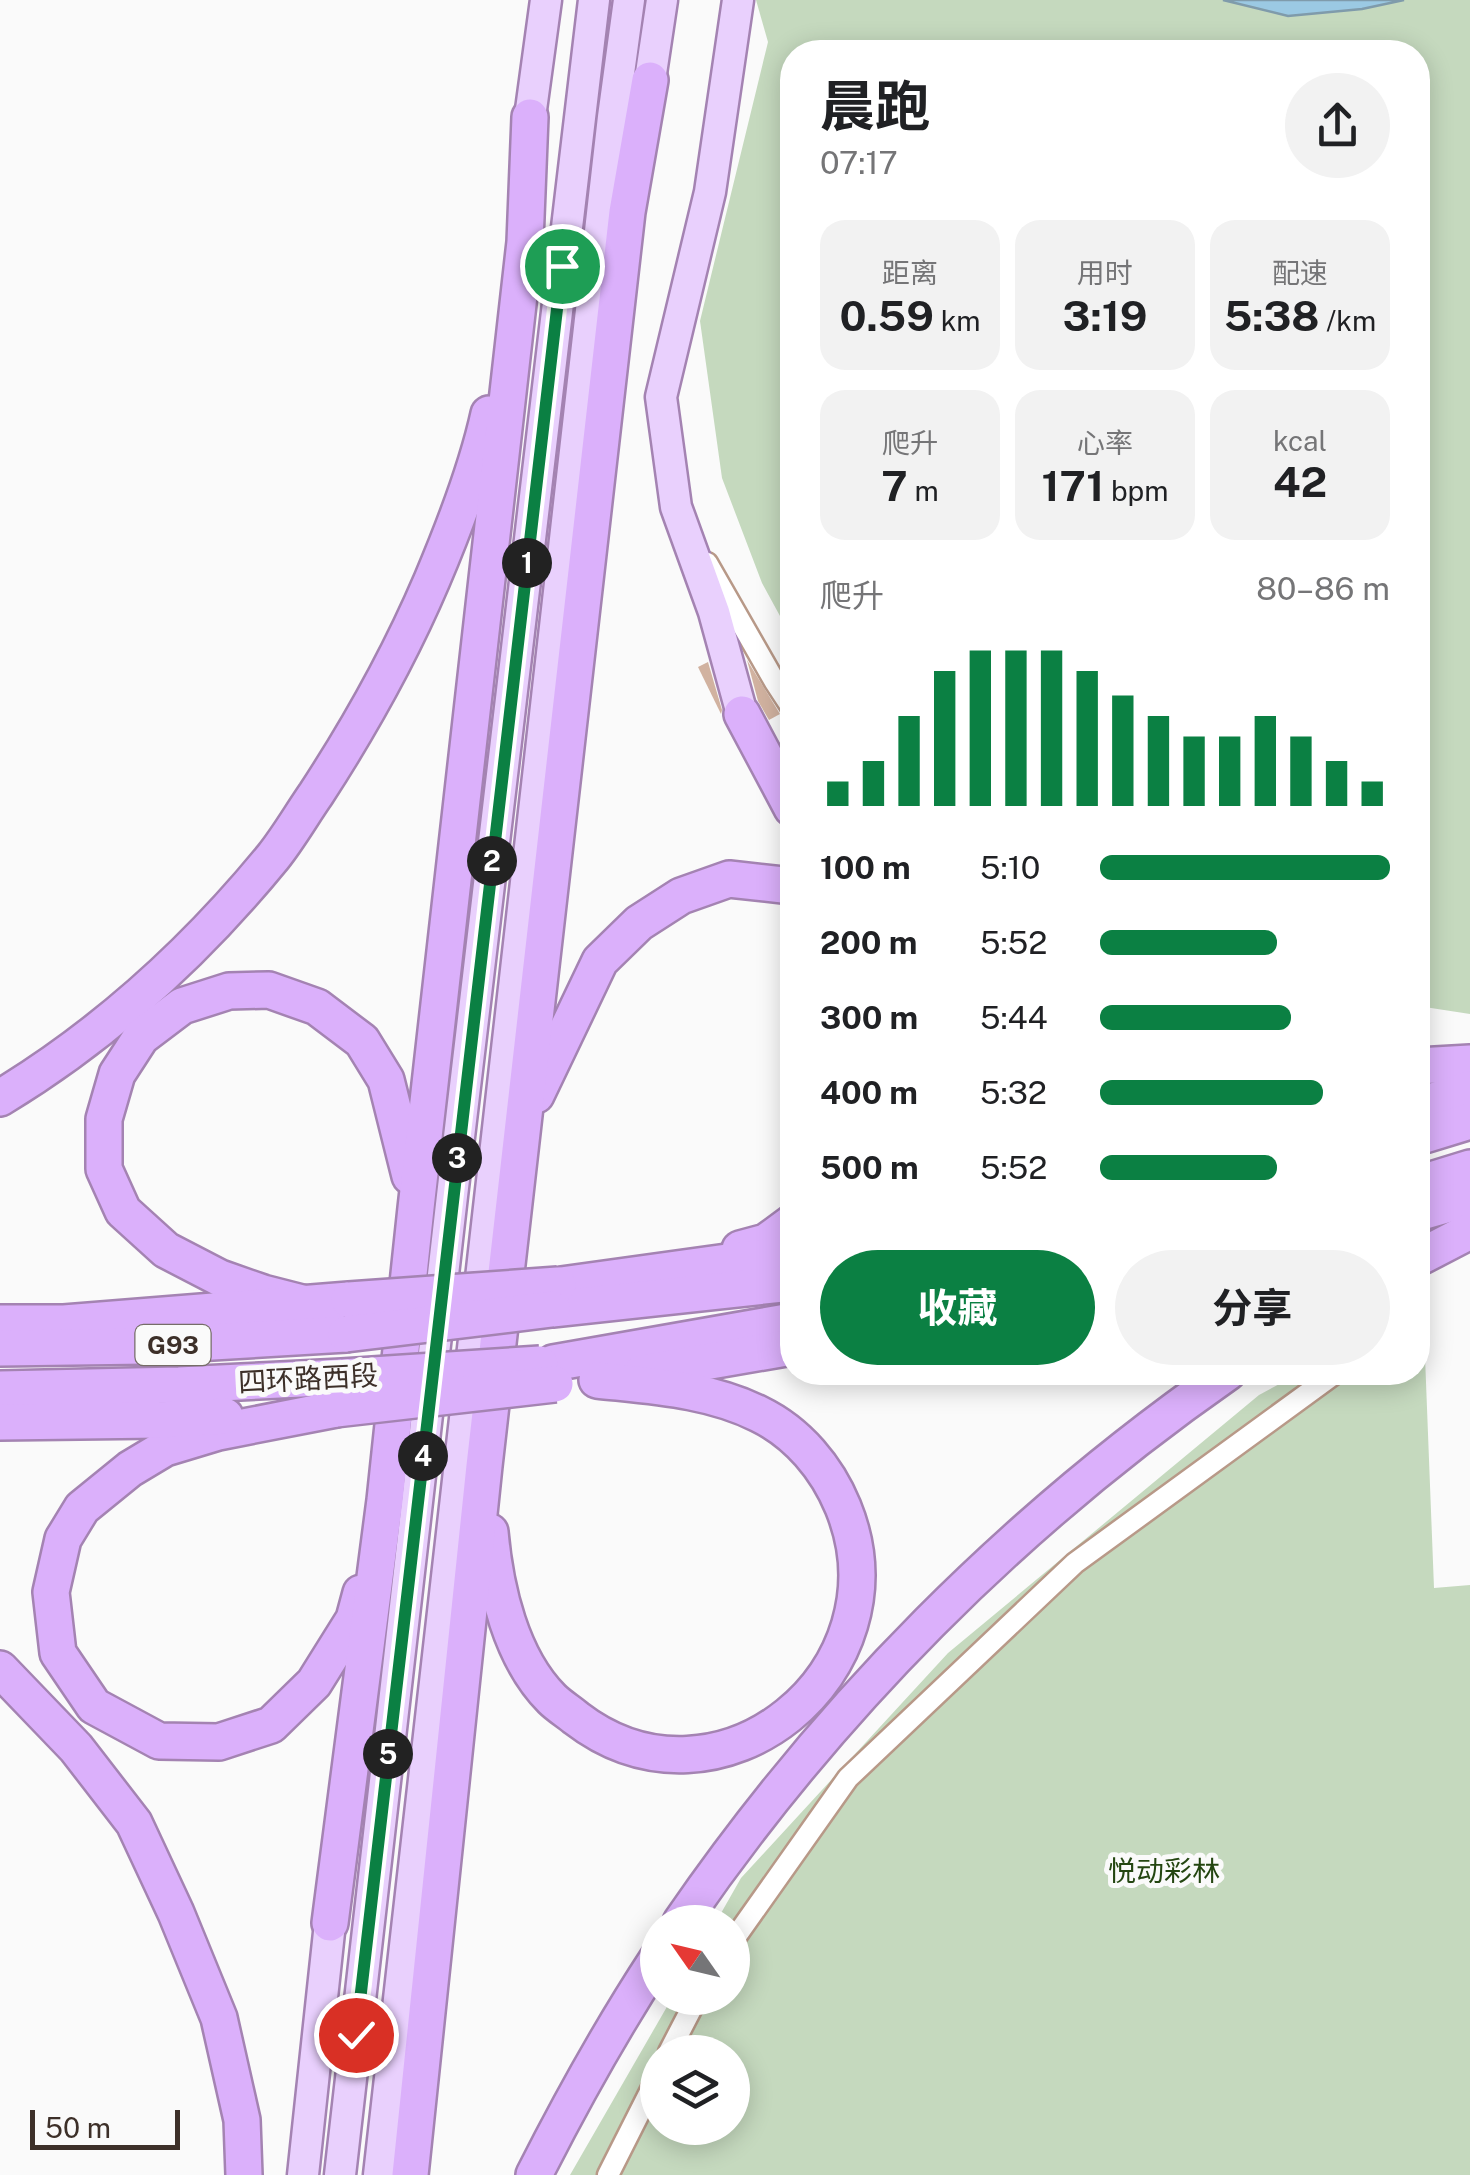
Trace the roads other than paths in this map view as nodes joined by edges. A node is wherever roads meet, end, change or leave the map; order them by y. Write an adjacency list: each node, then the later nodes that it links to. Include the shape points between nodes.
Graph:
1 (546, 0): 7 (main road)
2 (594, 0): 57 (main road)
3 (629, 0): 58 (main road)
4 (662, 0): 6 (main road)
5 (738, 0): 9 (main road, via 710,192 661,398)
6 (650, 80): 19 (highway, via 627,212)
7 (530, 117): 8 (highway)
8 (526, 242): 17 (highway, via 486,428 449,540 407,640 349,744 275,855 192,947 117,1016); 25 (highway)
9 (676, 507): 10 (street); 11 (main road)
10 (780, 690)
11 (742, 714): 12 (highway)
12 (780, 785)
13 (780, 885): 19 (highway, via 730,880 681,896 638,923 600,961)
14 (1470, 1063): 15 (highway)
15 (1430, 1065)
16 (1470, 1089): 18 (highway)
17 (0, 1098)
18 (1430, 1102)
19 (525, 1119): 47 (highway)
20 (1470, 1121): 21 (highway)
21 (1430, 1133)
22 (1470, 1168): 23 (highway)
23 (1430, 1180)
24 (1470, 1198): 26 (highway)
25 (416, 1208): 34 (highway, via 386,1080 362,1041 318,1007 270,990 229,991 182,1006 141,1037 117,1074 104,1120 104,1168 123,1211 166,1250 220,1278); 48 (highway)
26 (1430, 1210)
27 (780, 1232): 31 (highway)
28 (1470, 1232): 29 (highway)
29 (1430, 1252)
30 (780, 1255): 31 (highway)
31 (663, 1271): 33 (highway)
32 (780, 1283): 33 (highway, 四环路西段 / G93)
33 (555, 1297): 35 (highway, 四环路西段 / G93, bridge)
34 (302, 1303): 35 (highway); 36 (highway)
35 (348, 1317): 38 (highway, 四环路西段 / G93, via 145,1346)
36 (0, 1323)
37 (780, 1324): 40 (highway, 四环路西段 / G93)
38 (0, 1348)
39 (780, 1349): 41 (highway)
40 (554, 1374): 41 (highway); 45 (highway, 四环路西段 / G93, bridge)
41 (597, 1380): 47 (highway, via 692,1391 758,1413 816,1459 836,1490 858,1561 856,1597 846,1640 798,1708 756,1738 710,1751 630,1748 592,1730 552,1699 510,1628 490,1540)
42 (1210, 1385): 50 (highway, via 1104,1463 918,1633 844,1712)
43 (1319, 1385): 51 (street, via 1075,1563 848,1778)
44 (0, 1389): 45 (highway, 四环路西段 / G93, via 180,1385)
45 (339, 1393): 46 (highway, via 160,1420); 48 (highway, via 165,1448 82,1508 63,1539 51,1592 58,1654 94,1706 159,1741 219,1742 271,1725 314,1683 354,1620)
46 (0, 1422)
47 (484, 1466): 59 (highway)
48 (385, 1500): 52 (highway)
49 (0, 1669): 55 (highway, via 76,1748 134,1823 219,2018 242,2120)
50 (693, 1905)
51 (750, 1917)
52 (330, 1923): 56 (main road)
53 (640, 1985): 60 (highway)
54 (640, 2112): 61 (street)
55 (244, 2175)
56 (304, 2175)
57 (340, 2175)
58 (379, 2175)
59 (410, 2175)
60 (534, 2175)
61 (608, 2175)

